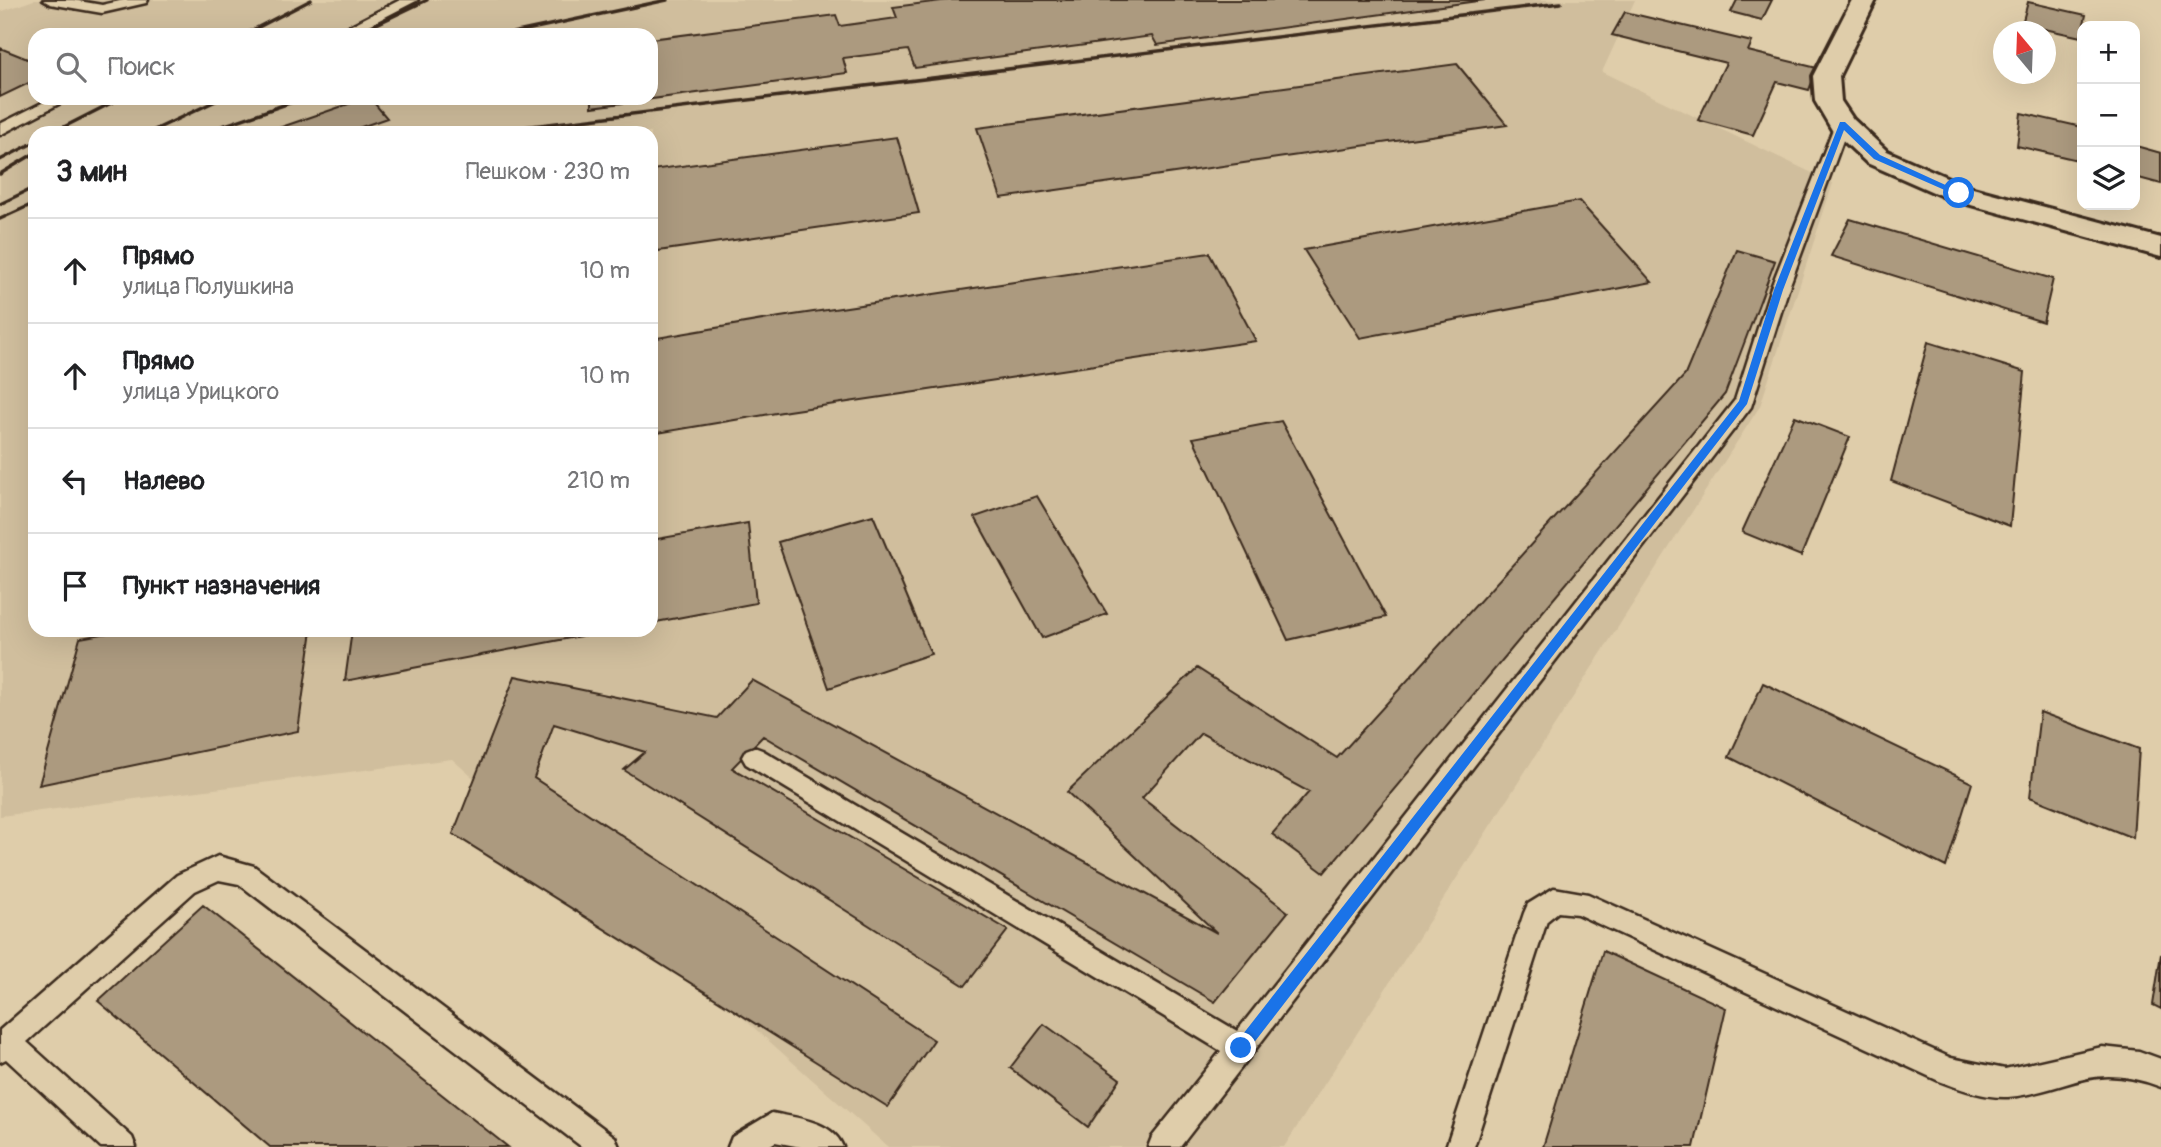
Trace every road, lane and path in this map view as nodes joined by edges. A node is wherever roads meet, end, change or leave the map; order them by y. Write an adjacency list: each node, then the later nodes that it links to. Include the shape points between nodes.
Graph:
1 (50, 0): 2 (lane, via 102,9)
2 (141, 0)
3 (411, 0): 5 (lane)
4 (1864, 0): 7 (street, via 1826,76 1828,101)
5 (353, 28)
6 (49, 105): 8 (lane)
7 (1843, 124): 9 (street, via 1877,157 1959,193); 12 (lane, via 1779,290 1744,402)
8 (0, 130)
9 (2161, 248)
10 (754, 757): 12 (lane)
11 (4, 1045): 14 (lane); 15 (lane, via 186,883 218,868 245,874)
12 (1241, 1048): 18 (lane)
13 (2161, 1073): 19 (lane, via 2139,1063 2098,1059 2011,1083 1949,1071 1579,902 1554,900 1537,913)
14 (122, 1147)
15 (605, 1147)
16 (742, 1147): 17 (lane, via 772,1127 807,1134)
17 (829, 1147)
18 (1162, 1147)
19 (1460, 1147)

